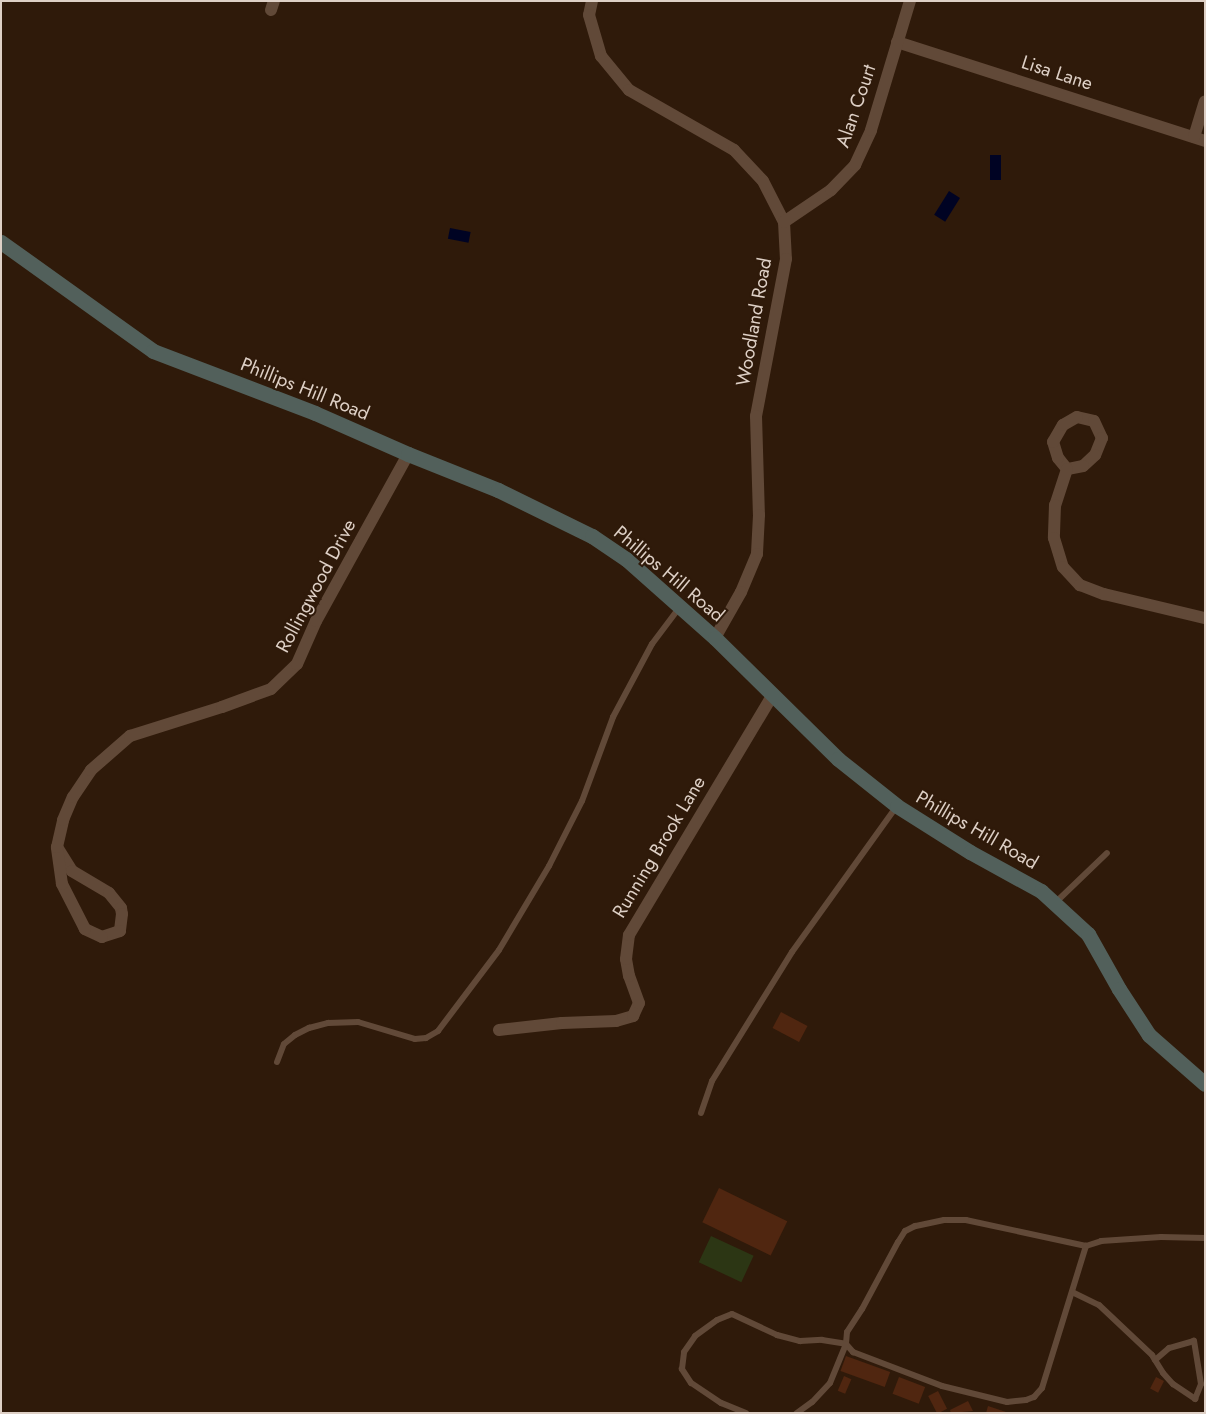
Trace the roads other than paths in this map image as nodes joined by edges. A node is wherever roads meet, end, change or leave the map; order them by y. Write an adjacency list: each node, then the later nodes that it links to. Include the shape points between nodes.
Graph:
1 (592, 1): 6 (street, Woodland Road, via 589,16 601,56 628,90 734,150 763,181)
2 (910, 1): 3 (street, Alan Court)
3 (897, 42): 5 (street, Lisa Lane); 6 (street, Alan Court, via 872,130 855,165 831,190)
4 (1205, 102): 5 (street)
5 (1200, 139)
6 (784, 222): 12 (street, Woodland Road, via 786,259 756,416 757,554 741,592)
7 (1, 242): 8 (street, Phillips Hill Road, via 153,351 315,413)
8 (408, 454): 10 (street, Phillips Hill Road, via 498,490 592,536 626,560); 15 (street, Rollingwood Drive, via 316,621 297,664 271,689 222,708 130,736 91,770 73,797 63,820)
9 (1067, 469): 11 (street, via 1055,505 1054,538 1063,567 1080,586)
10 (680, 607): 12 (street, Phillips Hill Road); 19 (lane, via 652,644 617,710 582,801 549,866 499,950 438,1031 426,1038 415,1039 358,1022 328,1023 295,1035 284,1044)
11 (1205, 618)
12 (715, 638): 13 (street, Phillips Hill Road)
13 (773, 694): 14 (street, Phillips Hill Road, via 838,759); 18 (street, Running Brook Lane, via 629,935 626,959 639,1003 633,1016)
14 (897, 806): 17 (street, Phillips Hill Road, via 970,852 1041,891); 21 (lane, via 792,952 712,1081)
15 (58, 847): 15 (street, Rollingwood Drive, via 62,884 85,929 102,937 120,931 121,908 109,893 72,871)
16 (1107, 853): 17 (lane)
17 (1055, 903): 20 (street, Phillips Hill Road, via 1088,934 1149,1034)
18 (499, 1030)
19 (277, 1062)
20 (1205, 1084)
21 (701, 1113)
22 (1205, 1238): 23 (lane, via 1101,1241)
23 (1086, 1246): 24 (lane); 25 (lane, via 966,1220 944,1220 915,1226 906,1231 898,1242 847,1332)
24 (1072, 1292): 25 (lane, via 1042,1388 1026,1400 1006,1402 942,1386 853,1352); 26 (lane, via 1099,1305)
25 (846, 1344): 27 (lane, via 800,1341 777,1335 732,1314 717,1320 695,1336 684,1352 682,1370 691,1383); 28 (lane, via 830,1383)
26 (1155, 1360): 26 (lane, via 1173,1384 1195,1399 1201,1384 1194,1340 1169,1348)
27 (746, 1413)
28 (797, 1413)

